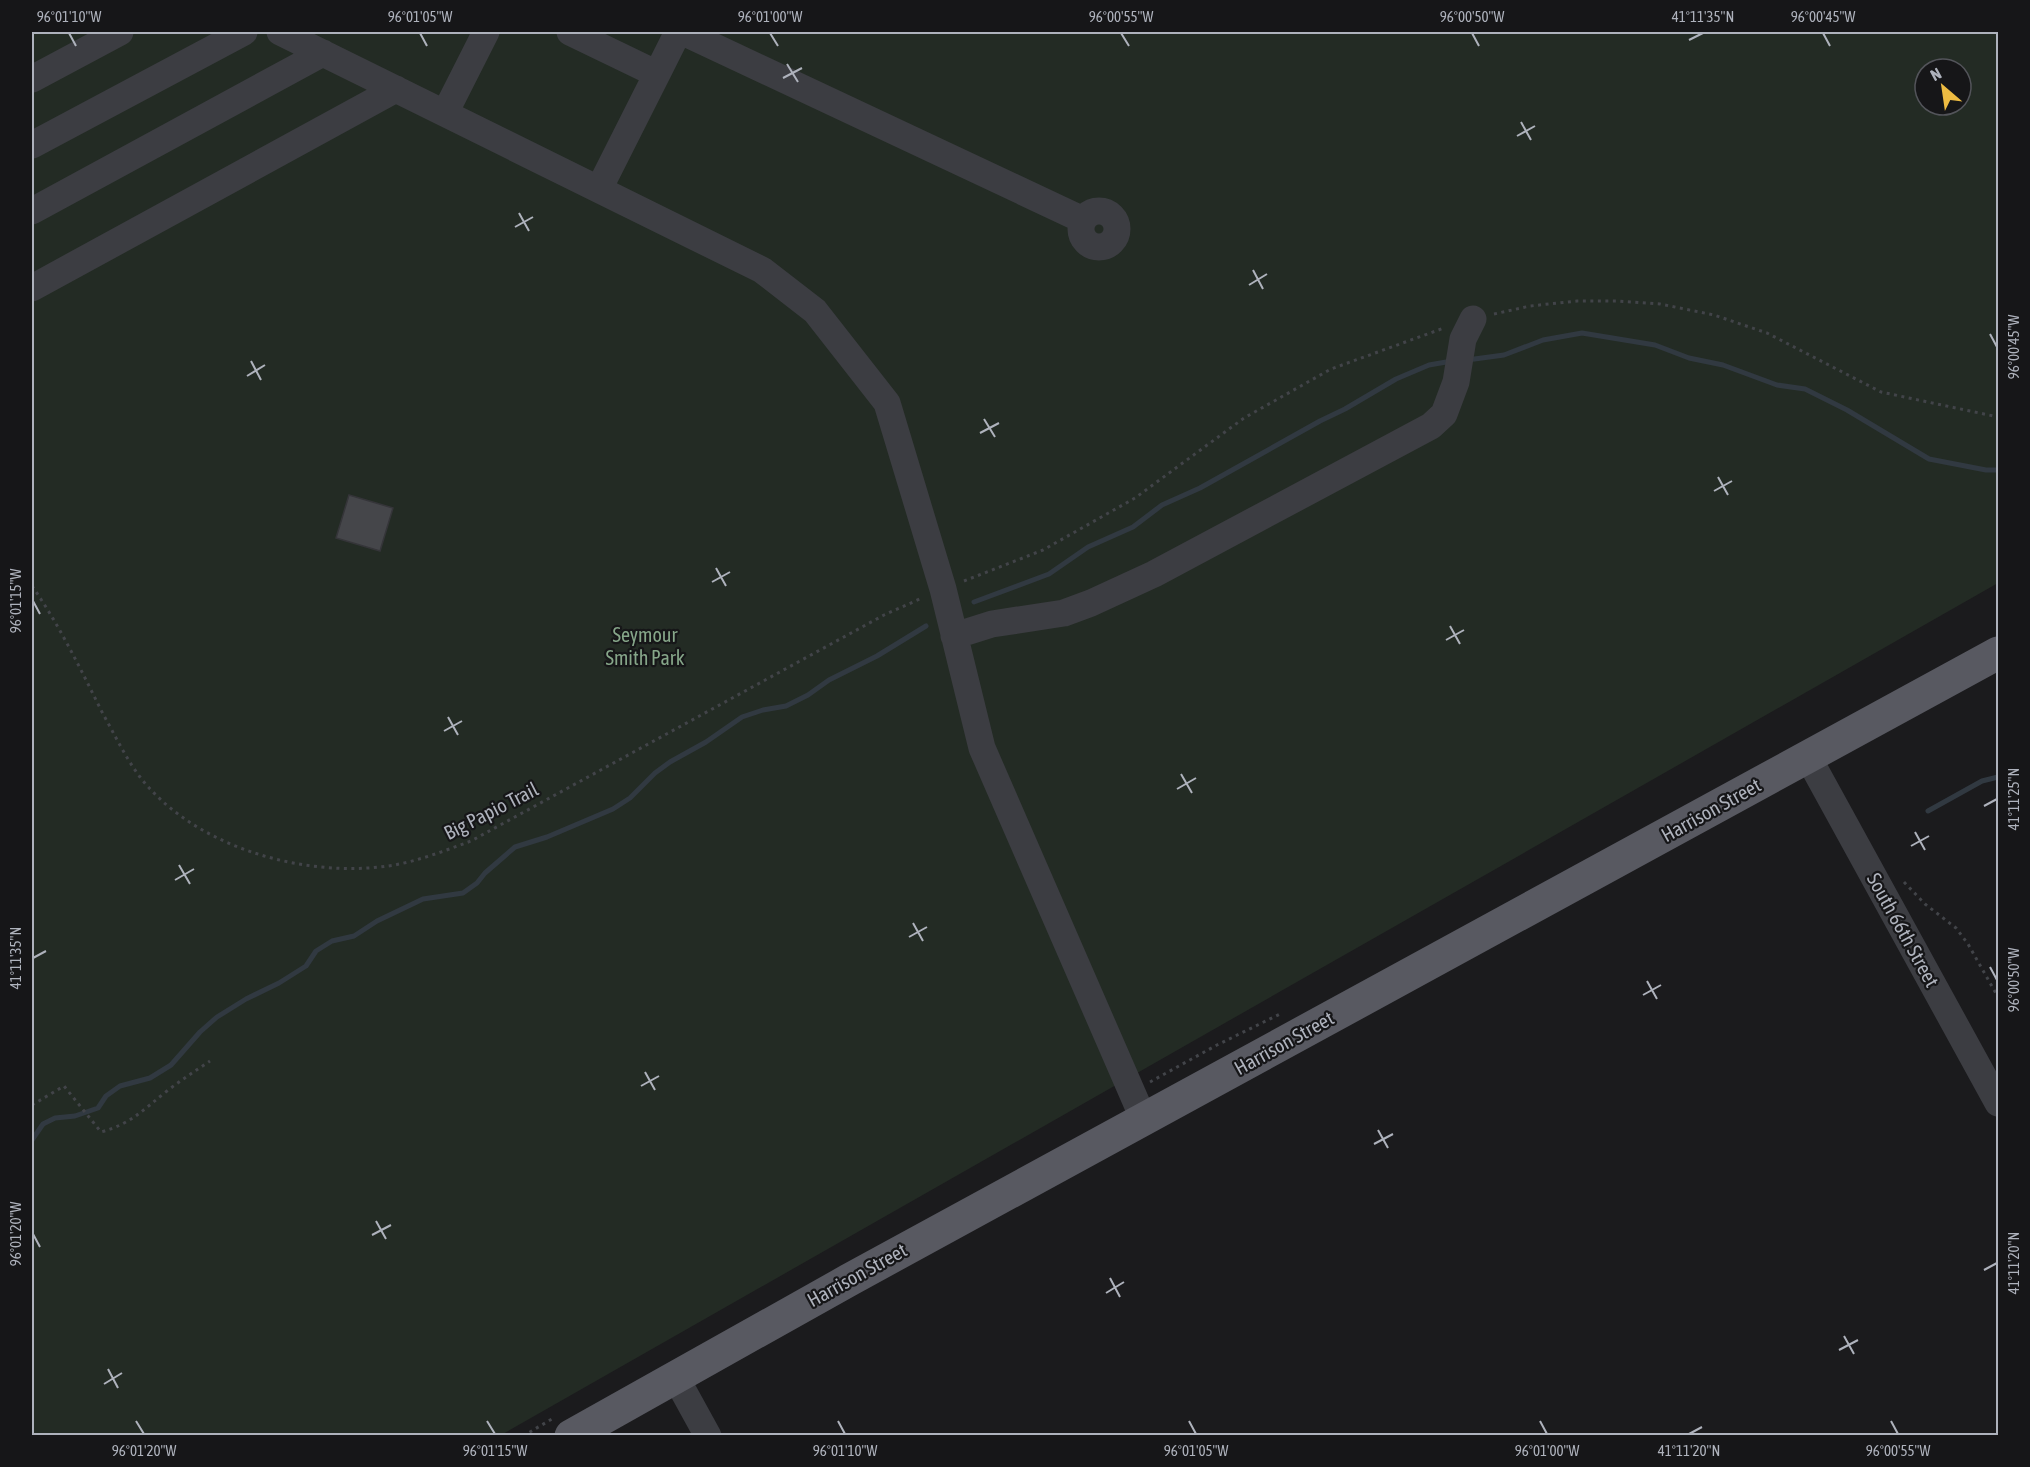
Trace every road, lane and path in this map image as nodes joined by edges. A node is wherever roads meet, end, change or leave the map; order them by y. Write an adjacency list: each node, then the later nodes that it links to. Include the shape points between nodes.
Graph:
1 (120, 32): 9 (street)
2 (244, 32): 12 (street)
3 (280, 32): 7 (street)
4 (486, 32): 11 (street)
5 (570, 32): 8 (street)
6 (680, 32): 8 (street); 15 (street)
7 (323, 53): 10 (street); 14 (street)
8 (657, 74): 13 (street)
9 (32, 79)
10 (396, 89): 11 (street); 16 (street)
11 (445, 113): 13 (street)
12 (32, 145)
13 (599, 189): 19 (street, via 762,270 815,311 888,403)
14 (32, 211)
15 (1083, 220)
16 (32, 288)
17 (1473, 319): 20 (street, via 1463,339 1456,382 1444,414 1431,426 1154,574 1091,603 1064,613 992,624)
18 (32, 586): 19 (path, Big Papio Trail, via 121,748 141,778 166,804 197,827 230,844 307,866 344,868 388,866 471,841 884,615)
19 (943, 589): 20 (street)
20 (954, 636): 28 (street, via 982,748)
21 (1998, 653): 22 (main road, Harrison Street)
22 (1808, 757): 26 (street, South 66th Street); 28 (main road, Harrison Street)
23 (1903, 881): 24 (path, via 1956,928)
24 (1998, 997)
25 (210, 1061): 27 (path, via 118,1128 101,1132 64,1086)
26 (1998, 1102)
27 (32, 1105)
28 (1144, 1120): 29 (main road, Harrison Street)
29 (675, 1376): 30 (main road, Harrison Street); 31 (street)
30 (571, 1436)
31 (708, 1436)

